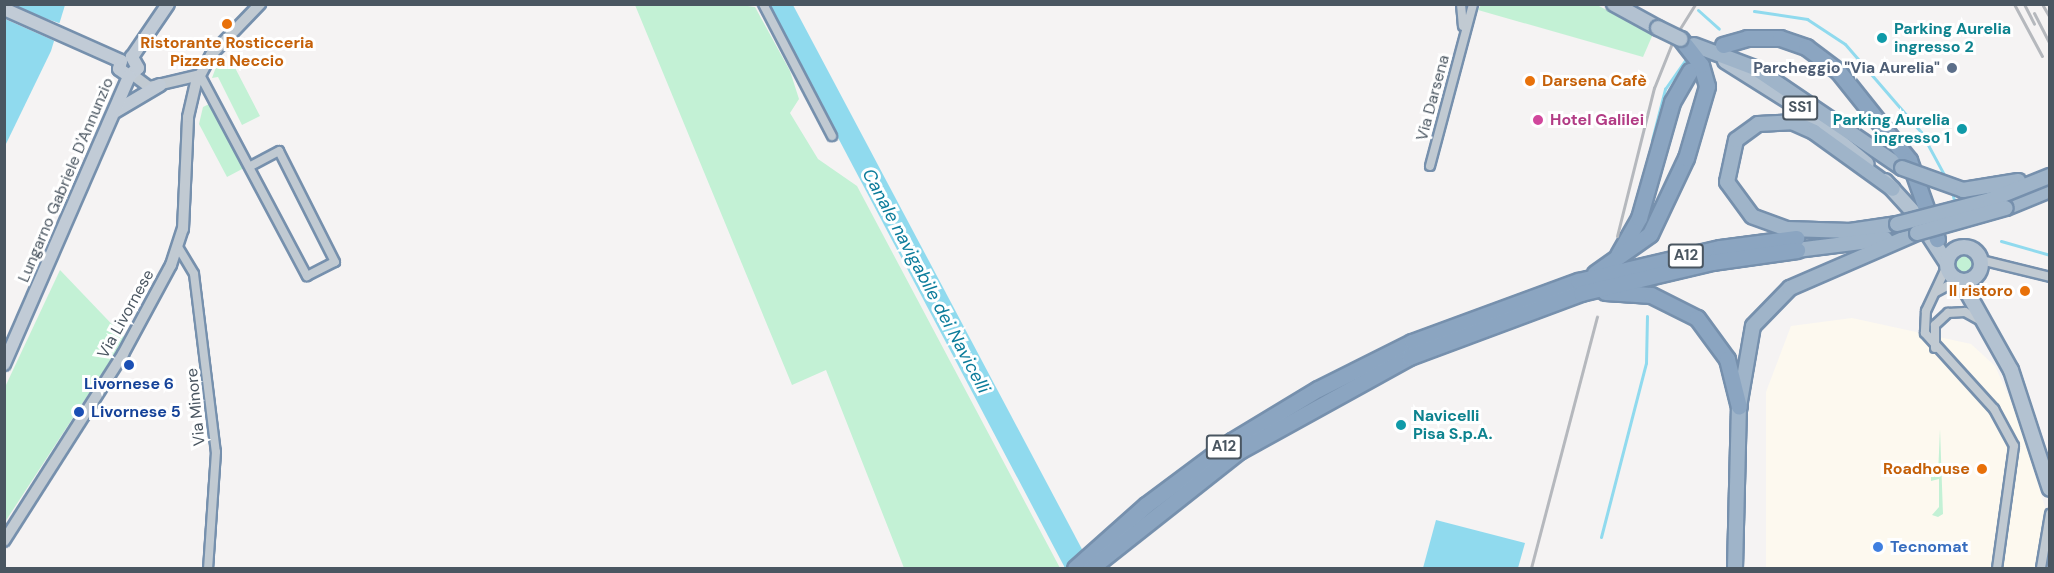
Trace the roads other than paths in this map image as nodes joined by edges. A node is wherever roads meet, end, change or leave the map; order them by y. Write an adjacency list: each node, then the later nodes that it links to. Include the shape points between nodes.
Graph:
1 (168, 4): 11 (main road)
2 (260, 4): 14 (street, Via Livornese)
3 (763, 4): 17 (street)
4 (1461, 4): 8 (street, Via Darsena)
5 (1473, 4): 8 (street, Via Darsena)
6 (1614, 4): 9 (main road, SS1, bridge)
7 (4, 9): 11 (main road)
8 (1463, 38): 19 (street, Via Darsena)
9 (1688, 42): 20 (highway, bridge, via 1755,68 1902,168 1943,186 1971,190); 21 (main road, SS1, via 1798,107); 28 (highway, via 1704,72 1704,103 1662,216 1642,242)
10 (1723, 45): 23 (highway, via 1747,38 1780,39 1806,47 1838,71 1909,160)
11 (126, 59): 13 (main road, via 119,69)
12 (1690, 71): 28 (highway, via 1672,102 1639,218)
13 (131, 75): 15 (street, via 147,87); 16 (main road, Lungarno Gabriele D'Annunzio)
14 (200, 75): 15 (street); 18 (street); 25 (street, Via Livornese, via 188,117)
15 (160, 85): 16 (main road)
16 (116, 111): 38 (main road, Lungarno Gabriele D'Annunzio)
17 (832, 136)
18 (251, 166): 18 (street, via 279,151 335,262 307,276)
19 (1430, 166)
20 (2049, 175): 24 (highway, bridge, via 1961,209)
21 (1893, 189): 23 (main road, SS1); 24 (highway, via 1801,125 1777,121 1751,127 1728,156 1730,189 1752,216)
22 (2049, 190): 23 (highway, bridge)
23 (1928, 236): 24 (highway); 26 (main road, SS1); 29 (main road, SS1); 39 (highway, via 1809,278 1774,300 1753,326)
24 (1796, 240): 33 (highway, A12, via 1720,248)
25 (178, 247): 42 (street, Via Livornese, via 123,354); 43 (street, Via Minore, via 194,274 216,452)
26 (1955, 249): 27 (main road, SS1, via 1971,248); 29 (main road)
27 (1981, 260): 30 (main road, SS1); 31 (street)
28 (1612, 262): 33 (highway)
29 (1947, 265): 32 (main road, SS1); 34 (street)
30 (1975, 277): 32 (main road); 35 (main road, SS1)
31 (2049, 277)
32 (1960, 281): 34 (street); 35 (main road, SS1)
33 (1579, 287): 39 (highway, via 1643,293 1686,310 1722,347); 44 (highway, A12, via 1435,332 1289,406 1169,487); 45 (highway, A12, via 1432,346 1293,417 1184,490)
34 (1936, 292): 37 (street, via 1924,326)
35 (1978, 305): 36 (main road, SS1)
36 (1996, 338): 37 (street, via 1976,317 1955,311 1935,325); 40 (main road, SS1, via 2022,400)
37 (1935, 348): 47 (street, via 1994,409 2012,440 2014,470)
38 (4, 364)
39 (1739, 407): 46 (highway)
40 (2049, 484)
41 (2049, 514): 48 (street)
42 (4, 542)
43 (208, 568)
44 (1075, 568)
45 (1091, 568)
46 (1735, 568)
47 (1997, 568)
48 (2041, 568)

